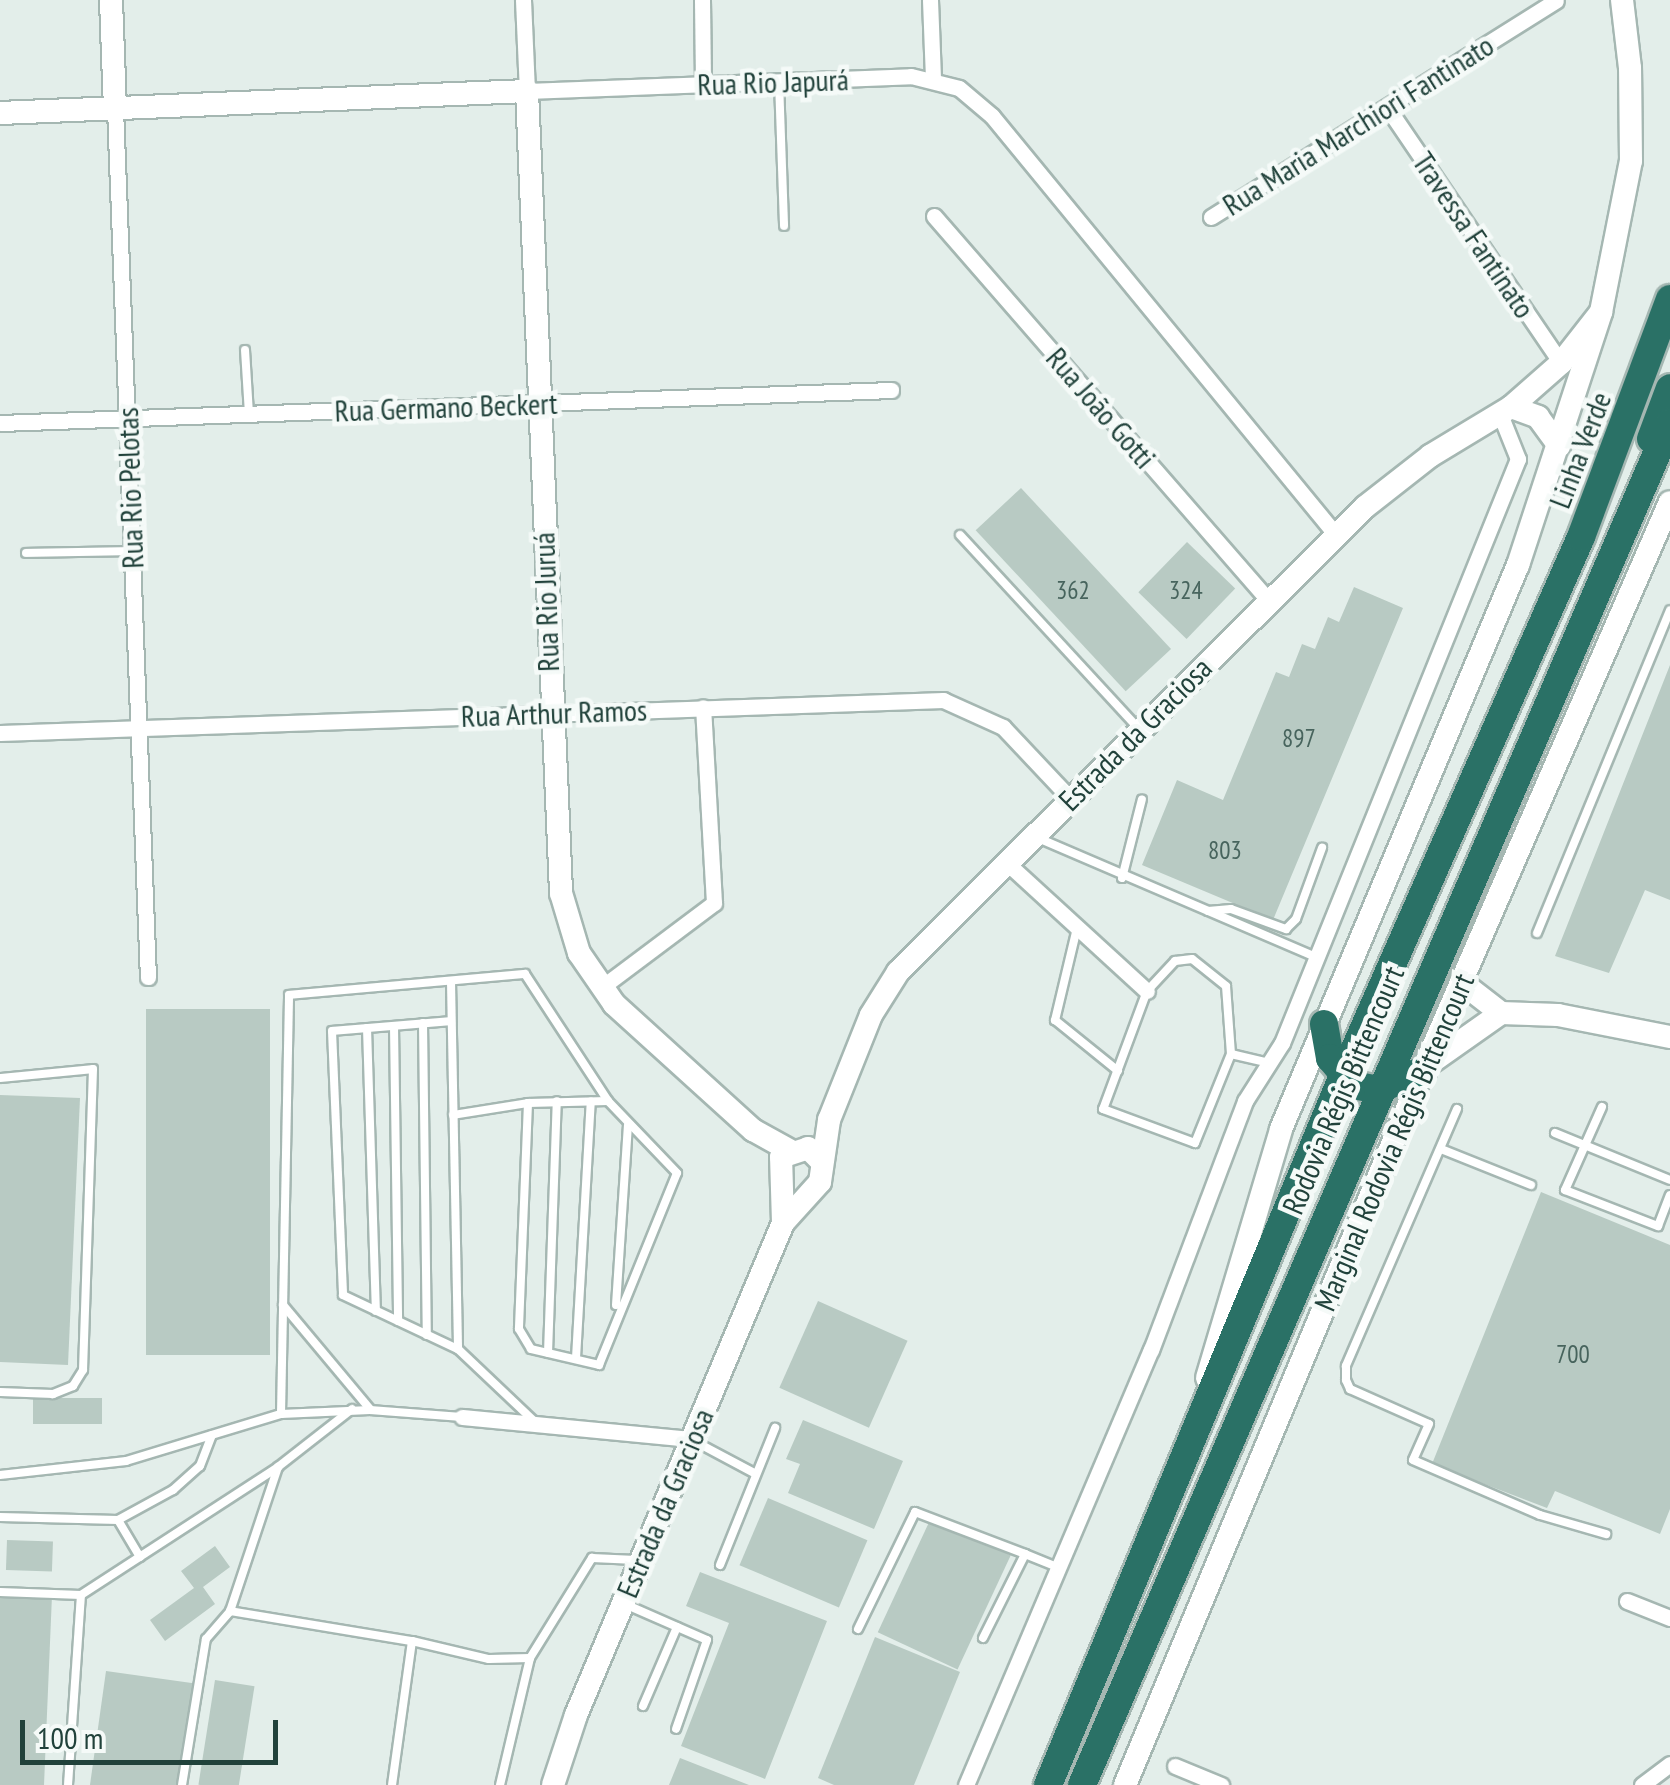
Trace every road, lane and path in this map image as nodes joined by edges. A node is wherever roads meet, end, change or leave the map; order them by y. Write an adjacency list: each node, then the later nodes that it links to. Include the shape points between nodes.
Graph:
1 (111, 0): 12 (main road, Rua Rio Pelotas)
2 (523, 0): 10 (street, Rua Rio Juruá)
3 (702, 0): 9 (street)
4 (930, 0): 7 (street)
5 (1622, 0): 18 (main road, via 1632,146)
6 (1556, 1): 11 (street, Rua Maria Marchiori Fantinato)
7 (933, 78): 8 (street, Rua Rio Japurá); 34 (street, via 959,88 992,116)
8 (779, 81): 9 (street, Rua Rio Japurá); 16 (lane)
9 (703, 84): 10 (street, Rua Rio Japurá)
10 (527, 92): 12 (main road, Rua Rio Japurá); 23 (main road, Rua Rio Juruá)
11 (1387, 107): 15 (street, Rua Maria Marchiori Fantinato); 20 (street, Travessa Fantinato)
12 (115, 108): 13 (main road, Rua Rio Japurá); 26 (street, Rua Rio Pelotas)
13 (0, 112)
14 (934, 216): 38 (street, Rua João Gotti)
15 (1211, 217)
16 (784, 226)
17 (1670, 299): 40 (highway, Linha Verde)
18 (1602, 312): 20 (main road, Estrada da Graciosa); 29 (main road)
19 (245, 350): 25 (lane)
20 (1560, 364): 24 (main road, Estrada da Graciosa)
21 (1670, 388): 30 (highway)
22 (891, 390): 23 (street, Rua Germano Beckert)
23 (538, 404): 25 (street, Rua Germano Beckert); 42 (main road, Rua Rio Juruá)
24 (1506, 410): 29 (main road, via 1538,417); 34 (main road, Estrada da Graciosa, via 1430,456); 55 (street, via 1518,459)
25 (249, 414): 26 (street, Rua Germano Beckert)
26 (127, 419): 28 (street, Rua Germano Beckert); 36 (street, Rua Rio Pelotas)
27 (1670, 423): 30 (highway, Rodovia Régis Bittencourt)
28 (0, 424)
29 (1559, 446): 64 (main road, via 1512,579)
30 (1634, 498): 74 (highway, Rodovia Régis Bittencourt)
31 (1670, 502): 35 (main road, Marginal Rodovia Régis Bittencourt)
32 (1670, 532): 35 (lane)
33 (960, 535): 44 (lane)
34 (1336, 535): 38 (main road, Estrada da Graciosa)
35 (1650, 548): 58 (main road, Marginal Rodovia Régis Bittencourt)
36 (132, 551): 37 (lane); 43 (street, Rua Rio Pelotas)
37 (26, 553)
38 (1269, 601): 44 (main road, Estrada da Graciosa)
39 (1670, 610): 54 (lane)
40 (1543, 622): 73 (highway, Rodovia Régis Bittencourt)
41 (703, 707): 42 (street, Rua Arthur Ramos); 46 (street, Rua Arthur Ramos, via 921,699 965,704 1002,727); 59 (street, via 714,904)
42 (550, 713): 43 (street, Rua Arthur Ramos); 59 (main road, Rua Rio Juruá, via 560,893 580,953)
43 (139, 728): 45 (street, Rua Arthur Ramos); 56 (street, Rua Rio Pelotas)
44 (1139, 730): 46 (main road, Estrada da Graciosa)
45 (0, 734)
46 (1070, 798): 48 (main road, Estrada da Graciosa)
47 (1142, 800): 51 (lane)
48 (1033, 835): 50 (main road, Estrada da Graciosa); 51 (lane)
49 (1322, 848): 52 (lane, via 1296,920 1286,929 1231,908)
50 (1006, 862): 53 (street); 82 (main road, Estrada da Graciosa, via 890,983)
51 (1122, 878): 52 (lane)
52 (1208, 911): 55 (lane)
53 (1078, 928): 60 (street); 71 (lane, via 1055,1020)
54 (1536, 933)
55 (1313, 956): 69 (street)
56 (148, 977)
57 (451, 982): 62 (lane); 75 (lane, via 525,974); 94 (lane, via 289,995)
58 (1461, 982): 61 (main road); 70 (main road, Marginal Rodovia Régis Bittencourt)
59 (602, 988): 87 (main road, Rua Rio Juruá, via 638,1030)
60 (1147, 991): 68 (lane, via 1182,959 1220,976 1230,1002); 71 (lane)
61 (1500, 1012): 67 (main road, via 1558,1015); 70 (main road, via 1454,1040)
62 (451, 1020): 63 (lane); 81 (lane)
63 (424, 1023): 65 (lane); 98 (lane)
64 (1324, 1024): 73 (highway); 111 (main road, via 1252,1215)
65 (394, 1026): 66 (lane); 97 (lane)
66 (367, 1028): 95 (lane); 95 (lane, via 332,1032 342,1294)
67 (1670, 1037)
68 (1231, 1054): 69 (lane); 71 (lane, via 1195,1143 1104,1109)
69 (1269, 1063): 122 (street, via 1245,1101 1162,1323)
70 (1423, 1070): 74 (highway); 146 (main road, Marginal Rodovia Régis Bittencourt)
71 (1118, 1071)
72 (0, 1078): 102 (lane, via 93,1069 83,1370 72,1386 53,1394)
73 (1342, 1078): 74 (highway); 111 (highway, Rodovia Régis Bittencourt)
74 (1378, 1090): 145 (highway, Rodovia Régis Bittencourt)
75 (608, 1100): 77 (lane); 83 (lane)
76 (557, 1101): 77 (lane); 78 (lane); 100 (lane)
77 (591, 1101): 101 (lane)
78 (528, 1102): 81 (lane); 100 (lane, via 518,1330 532,1349)
79 (1602, 1107): 85 (lane)
80 (1457, 1109): 86 (lane)
81 (453, 1115): 99 (lane)
82 (829, 1120): 87 (main road, Estrada da Graciosa); 88 (main road, Estrada da Graciosa)
83 (628, 1125): 96 (lane); 96 (lane, via 677,1173)
84 (1554, 1133): 85 (lane)
85 (1584, 1146): 89 (lane); 92 (lane, via 1565,1190 1658,1226)
86 (1441, 1148): 90 (lane); 117 (lane, via 1346,1366 1350,1390 1429,1424 1413,1460)
87 (786, 1160): 88 (main road); 91 (main road, via 793,1191); 93 (main road, Estrada da Graciosa)
88 (822, 1162): 91 (main road, Estrada da Graciosa)
89 (1670, 1180)
90 (1531, 1185)
91 (812, 1189): 93 (main road, Estrada da Graciosa)
92 (1670, 1195)
93 (783, 1223): 110 (main road, Estrada da Graciosa)
94 (283, 1305): 104 (lane); 105 (lane)
95 (376, 1310): 97 (lane)
96 (616, 1314): 101 (lane, via 598,1364)
97 (398, 1321): 98 (lane)
98 (427, 1335): 99 (lane)
99 (458, 1349): 107 (lane)
100 (548, 1353): 101 (lane)
101 (576, 1358)
102 (0, 1392)
103 (352, 1409): 104 (lane); 105 (lane); 112 (lane)
104 (370, 1410): 106 (lane)
105 (281, 1414): 109 (lane)
106 (462, 1417): 107 (street)
107 (538, 1425): 110 (street)
108 (775, 1428): 114 (lane)
109 (212, 1435): 113 (lane, via 126,1461); 116 (lane, via 200,1466)
110 (691, 1440): 114 (lane); 120 (main road, Estrada da Graciosa)
111 (1192, 1445): 144 (highway, Rodovia Régis Bittencourt)
112 (278, 1467): 119 (lane); 127 (lane)
113 (0, 1474)
114 (756, 1474): 121 (lane)
115 (0, 1517): 116 (lane)
116 (118, 1520): 119 (lane)
117 (1606, 1534)
118 (1025, 1554): 122 (lane); 130 (lane, via 916,1512); 131 (lane)
119 (140, 1557): 124 (lane)
120 (640, 1561): 126 (main road, Estrada da Graciosa); 133 (lane, via 592,1558)
121 (720, 1566)
122 (1057, 1567): 143 (street)
123 (0, 1592): 124 (lane)
124 (82, 1595): 138 (lane)
125 (1627, 1601): 128 (street)
126 (622, 1604): 129 (lane); 142 (main road, Estrada da Graciosa)
127 (230, 1611): 132 (lane); 139 (lane, via 206,1638)
128 (1670, 1618)
129 (678, 1627): 134 (lane); 135 (lane, via 708,1644)
130 (858, 1630)
131 (983, 1638)
132 (412, 1641): 133 (lane, via 490,1659); 140 (lane)
133 (530, 1658): 141 (lane)
134 (643, 1706)
135 (676, 1728)
136 (1670, 1764): 148 (street)
137 (1175, 1766): 147 (street)
138 (68, 1785)
139 (182, 1785)
140 (392, 1785)
141 (500, 1785)
142 (553, 1785)
143 (966, 1785)
144 (1048, 1785)
145 (1082, 1785)
146 (1125, 1785)
147 (1222, 1785)
148 (1642, 1785)

